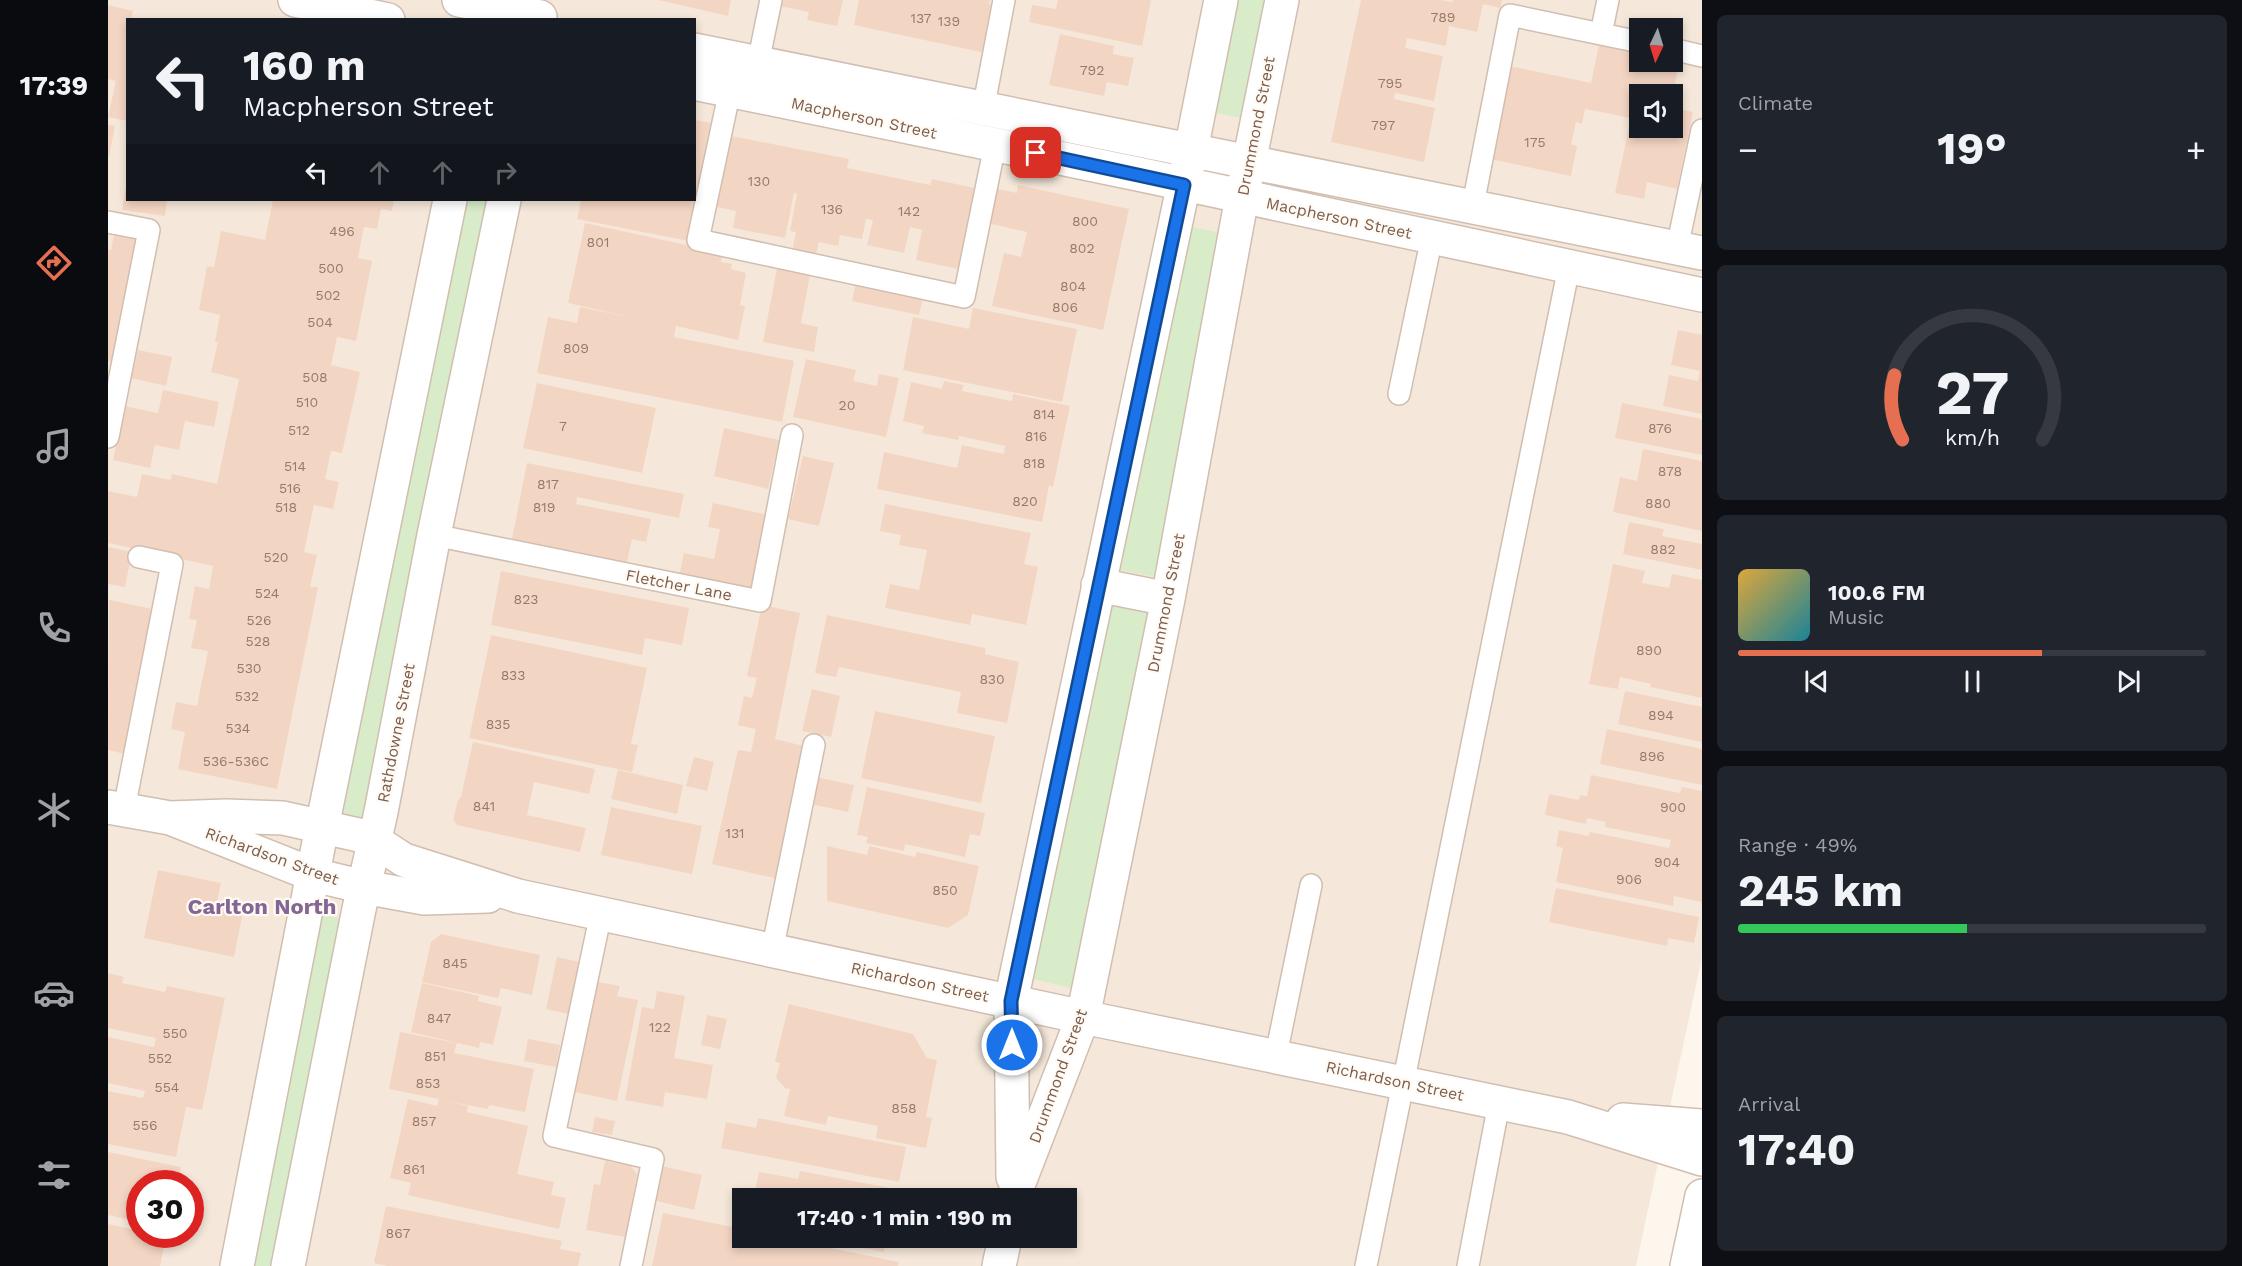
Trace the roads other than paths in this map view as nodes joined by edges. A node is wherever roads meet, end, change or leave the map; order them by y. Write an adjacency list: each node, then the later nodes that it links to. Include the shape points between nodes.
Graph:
1 (771, 0): 15 (lane)
2 (1004, 0): 18 (lane)
3 (1221, 0): 21 (street, Drummond Street)
4 (1281, 0): 22 (street, Drummond Street)
5 (1608, 0): 10 (lane)
6 (481, 6): 8 (street)
7 (296, 7): 9 (street)
8 (543, 14)
9 (374, 18)
10 (1601, 34): 11 (lane); 27 (lane, via 1510,15)
11 (1629, 40)
12 (696, 50): 15 (street, Macpherson Street)
13 (1683, 52): 14 (lane)
14 (1702, 56)
15 (758, 63): 18 (street, Macpherson Street)
16 (696, 83): 17 (street, Macpherson Street)
17 (730, 90): 20 (street, Macpherson Street); 20 (lane, via 698,240 964,297)
18 (983, 110): 21 (street, Macpherson Street)
19 (1702, 130): 31 (lane)
20 (995, 145): 23 (street, Macpherson Street)
21 (1191, 150): 22 (street, Macpherson Street); 23 (street, Drummond Street)
22 (1250, 162): 24 (street, Drummond Street); 27 (street, Macpherson Street)
23 (1184, 185): 24 (street, Macpherson Street); 39 (street, Drummond Street)
24 (1242, 197): 30 (street, Macpherson Street); 40 (street, Drummond Street)
25 (450, 201): 44 (street)
26 (504, 201): 37 (street, Rathdowne Street)
27 (1473, 206): 29 (street, Macpherson Street)
28 (108, 222): 36 (lane, via 149,230)
29 (1578, 227): 31 (street, Macpherson Street); 32 (street)
30 (1432, 237): 32 (street, Macpherson Street); 34 (lane)
31 (1690, 250)
32 (1569, 267): 33 (street, Macpherson Street); 55 (lane)
33 (1702, 296)
34 (1399, 394)
35 (792, 435): 37 (lane, Fletcher Lane, via 760,601)
36 (108, 436)
37 (434, 535): 45 (street, Rathdowne Street)
38 (139, 557): 42 (lane, via 172,564)
39 (1098, 585): 40 (street); 52 (street, Drummond Street)
40 (1168, 599): 53 (street, Drummond Street)
41 (814, 745): 51 (lane)
42 (116, 808): 43 (street, Richardson Street)
43 (170, 818): 44 (street, Richardson Street, via 256,816); 46 (street, Richardson Street)
44 (322, 827): 45 (street, Richardson Street); 46 (street)
45 (375, 841): 48 (street, Rathdowne Street); 49 (street, Richardson Street, via 404,860)
46 (314, 875): 48 (street, Richardson Street); 64 (street)
47 (1311, 885): 54 (lane)
48 (364, 887): 49 (street, Richardson Street, via 424,898); 65 (street, Rathdowne Street)
49 (518, 896): 50 (street, Richardson Street)
50 (601, 913): 51 (street, Richardson Street); 66 (lane, via 554,1136 653,1159)
51 (772, 951): 52 (street, Richardson Street)
52 (1011, 1001): 53 (street, Richardson Street); 60 (street, Drummond Street)
53 (1083, 1017): 54 (street, Richardson Street); 61 (street, Drummond Street)
54 (1276, 1055): 55 (street, Richardson Street)
55 (1403, 1084): 56 (street, Richardson Street); 68 (lane)
56 (1499, 1103): 57 (street, Richardson Street); 69 (lane)
57 (1568, 1117): 58 (street, Richardson Street); 59 (street, Richardson Street)
58 (1702, 1126)
59 (1702, 1159)
60 (1013, 1188)
61 (1016, 1188)
62 (1702, 1196): 70 (street)
63 (1003, 1248): 67 (street)
64 (237, 1266)
65 (288, 1266)
66 (631, 1266)
67 (999, 1266)
68 (1366, 1266)
69 (1468, 1266)
70 (1687, 1266)

